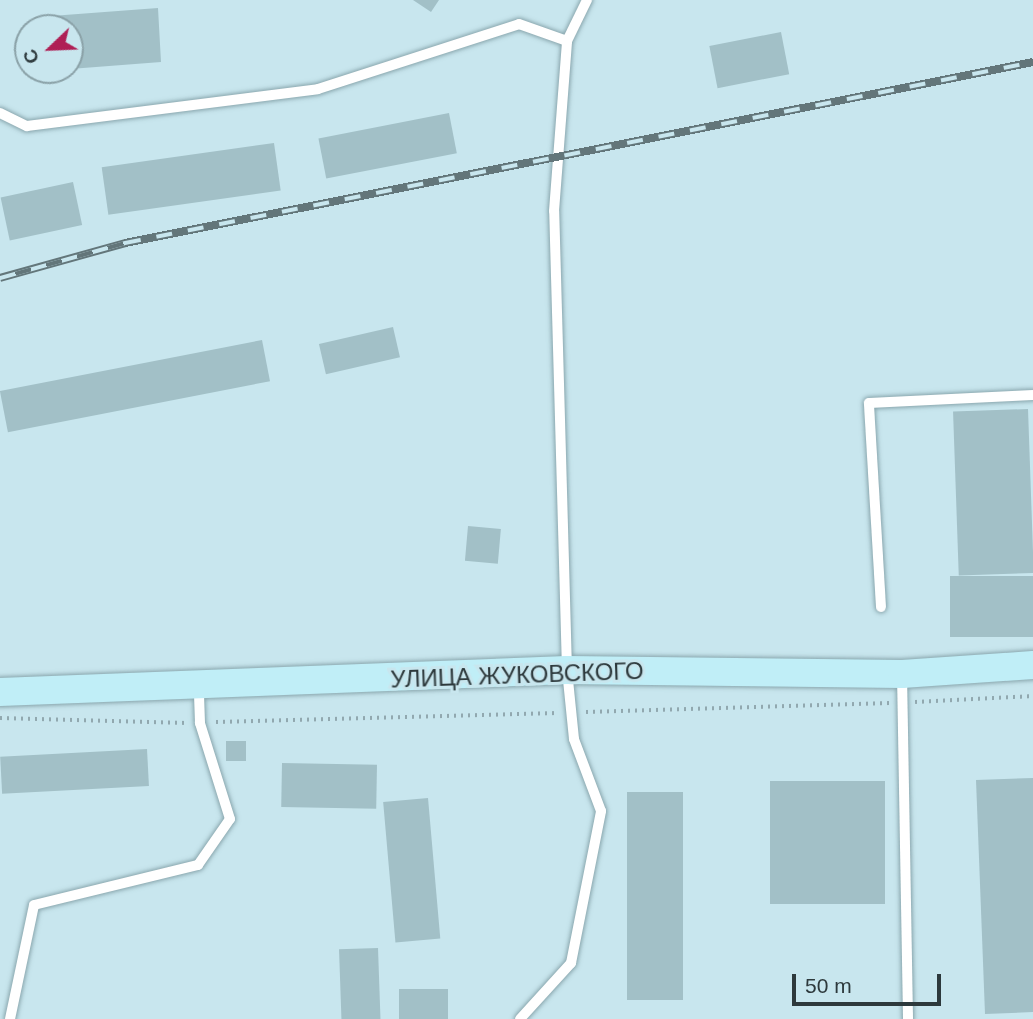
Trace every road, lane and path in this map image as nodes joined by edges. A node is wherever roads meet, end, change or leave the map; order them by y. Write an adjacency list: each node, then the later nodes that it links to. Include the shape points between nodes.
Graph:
1 (587, 0): 2 (lane)
2 (567, 41): 3 (lane, via 519,24 317,89 27,126); 7 (lane, via 554,211)
3 (0, 113)
4 (1033, 395): 5 (lane, via 869,403)
5 (881, 607)
6 (1033, 665): 8 (main road, УЛИЦА ЖУКОВСКОГО)
7 (566, 670): 8 (main road, УЛИЦА ЖУКОВСКОГО); 9 (main road, УЛИЦА ЖУКОВСКОГО); 13 (lane)
8 (902, 674): 12 (lane)
9 (199, 687): 10 (main road, УЛИЦА ЖУКОВСКОГО); 15 (lane)
10 (0, 692)
11 (1033, 696): 12 (path)
12 (904, 702): 13 (path); 18 (lane)
13 (571, 712): 15 (path); 17 (lane, via 574,739 601,811 571,963)
14 (0, 718): 15 (path)
15 (200, 723): 16 (lane, via 230,819 198,865 34,905)
16 (10, 1019)
17 (520, 1019)
18 (908, 1019)

